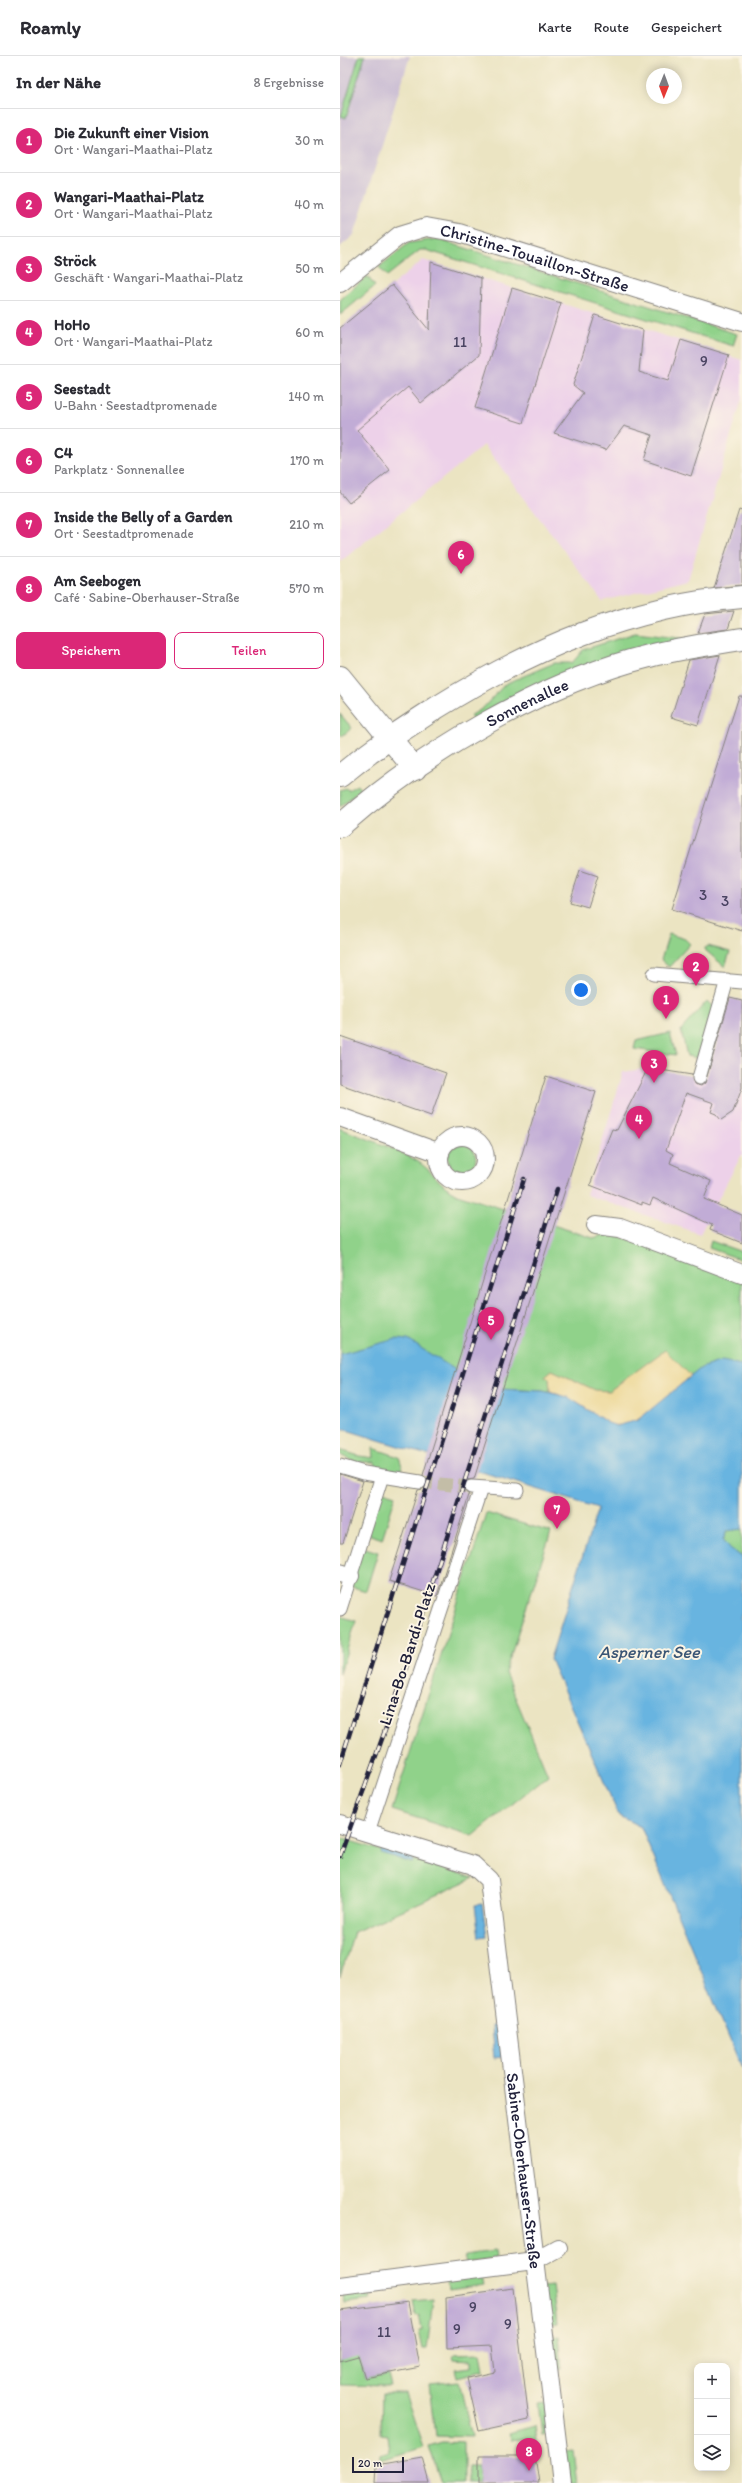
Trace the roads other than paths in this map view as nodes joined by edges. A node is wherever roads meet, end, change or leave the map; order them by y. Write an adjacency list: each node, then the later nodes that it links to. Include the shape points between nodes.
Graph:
1 (340, 283): 2 (street, Christine-Touaillon-Straße, via 400,235 426,227 459,233)
2 (742, 322)
3 (742, 597): 6 (street, via 706,600 637,616 572,636 511,664)
4 (742, 639): 7 (street, Sonnenallee, via 682,648 584,676 506,713)
5 (340, 677): 6 (street)
6 (390, 736): 7 (street); 8 (street)
7 (415, 768): 9 (street, Sonnenallee)
8 (340, 776)
9 (340, 826)
10 (654, 974): 11 (street)
11 (727, 980): 12 (street); 13 (street)
12 (742, 982)
13 (699, 1078)
14 (340, 1117): 15 (street)
15 (440, 1153)
16 (596, 1224): 17 (street, via 620,1228)
17 (742, 1274)
18 (340, 1466): 19 (street)
19 (382, 1476): 20 (street); 22 (street)
20 (420, 1482)
21 (518, 1490): 25 (street, Lina-Bo-Bardi-Platz, via 476,1488)
22 (345, 1575): 23 (street)
23 (340, 1609)
24 (340, 1824): 25 (street)
25 (368, 1832): 27 (street, Sabine-Oberhauser-Straße, via 473,1865 489,1880)
26 (558, 2248): 27 (street)
27 (534, 2261): 28 (street); 29 (street, Sabine-Oberhauser-Straße)
28 (340, 2286)
29 (562, 2483)

